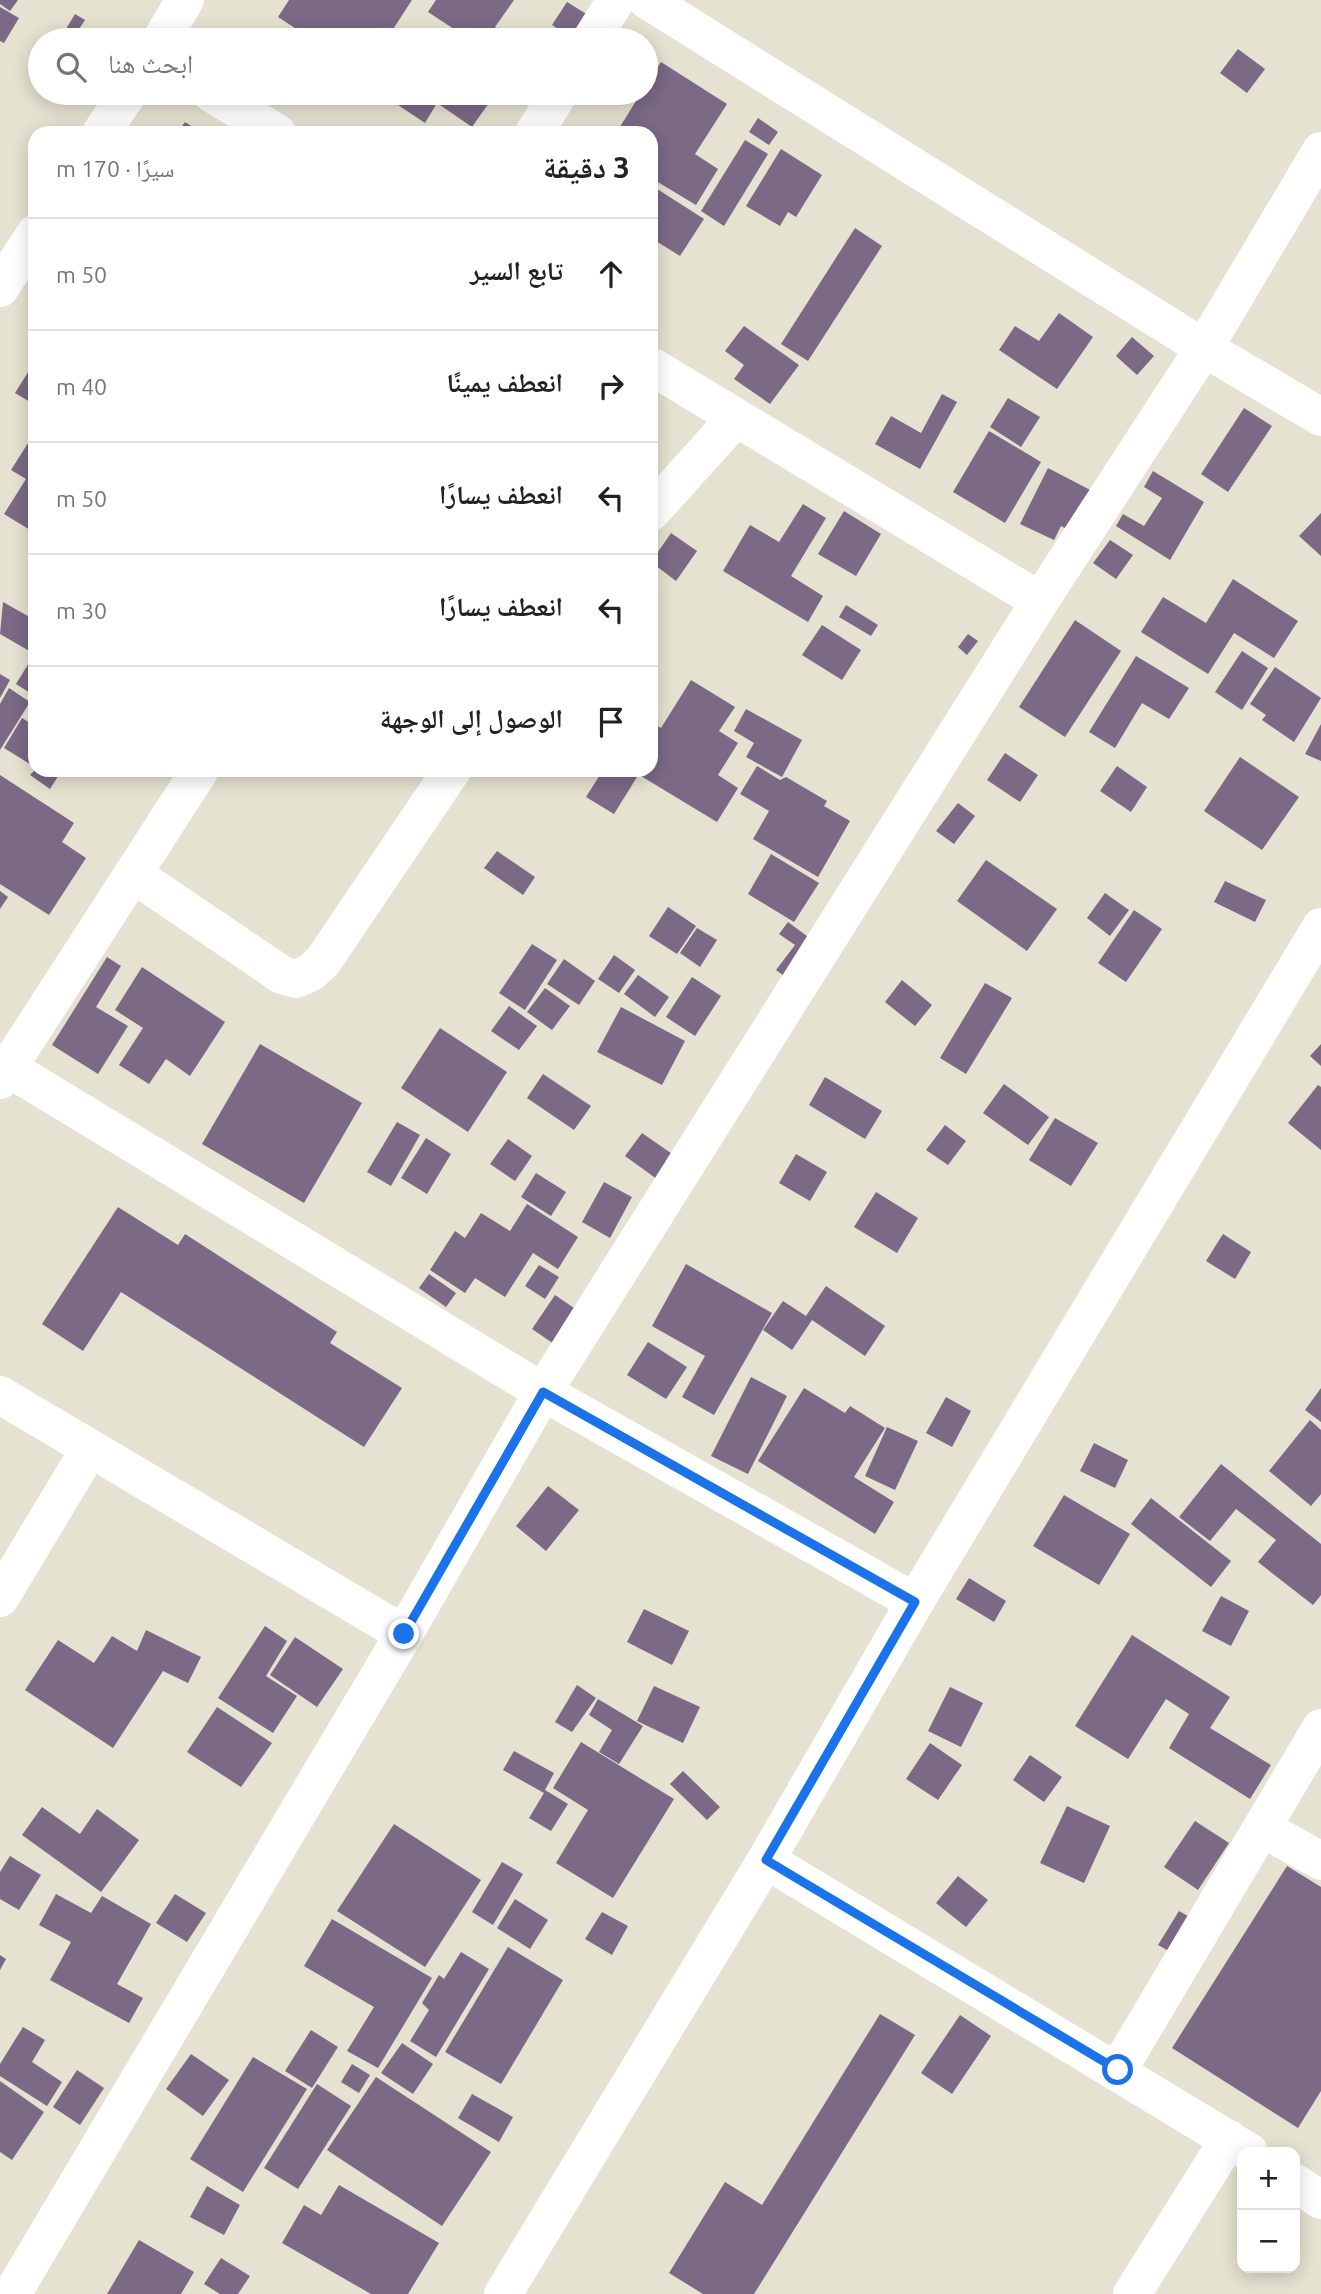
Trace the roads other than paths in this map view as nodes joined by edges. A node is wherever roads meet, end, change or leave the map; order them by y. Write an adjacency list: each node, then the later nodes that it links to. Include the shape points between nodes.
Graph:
1 (185, 0): 4 (street)
2 (616, 0): 5 (street)
3 (647, 0): 15 (street)
4 (168, 28)
5 (598, 28)
6 (120, 105): 9 (street)
7 (231, 105): 10 (street)
8 (552, 105): 11 (street)
9 (106, 126)
10 (265, 126)
11 (538, 126)
12 (1321, 151): 15 (street)
13 (28, 245): 14 (street)
14 (0, 288)
15 (1204, 348): 17 (street); 20 (street)
16 (658, 370): 18 (street)
17 (1321, 417)
18 (735, 419): 19 (street); 20 (street)
19 (658, 504)
20 (1040, 601): 26 (street)
21 (195, 777): 23 (street)
22 (447, 777): 23 (street, via 323,961 296,979 282,975)
23 (133, 874): 25 (street)
24 (1321, 927): 30 (street)
25 (3, 1070): 26 (street)
26 (543, 1392): 30 (street); 31 (street)
27 (0, 1395): 28 (street)
28 (89, 1450): 29 (street); 31 (street)
29 (0, 1598)
30 (915, 1602): 34 (street)
31 (404, 1634): 40 (street)
32 (1321, 1728): 33 (street)
33 (1262, 1828): 35 (street); 36 (street)
34 (766, 1860): 36 (street); 41 (street)
35 (1321, 1861)
36 (1118, 2070): 37 (street)
37 (1239, 2146): 42 (street)
38 (1300, 2186): 39 (street)
39 (1321, 2200)
40 (12, 2294)
41 (503, 2294)
42 (1132, 2294)

